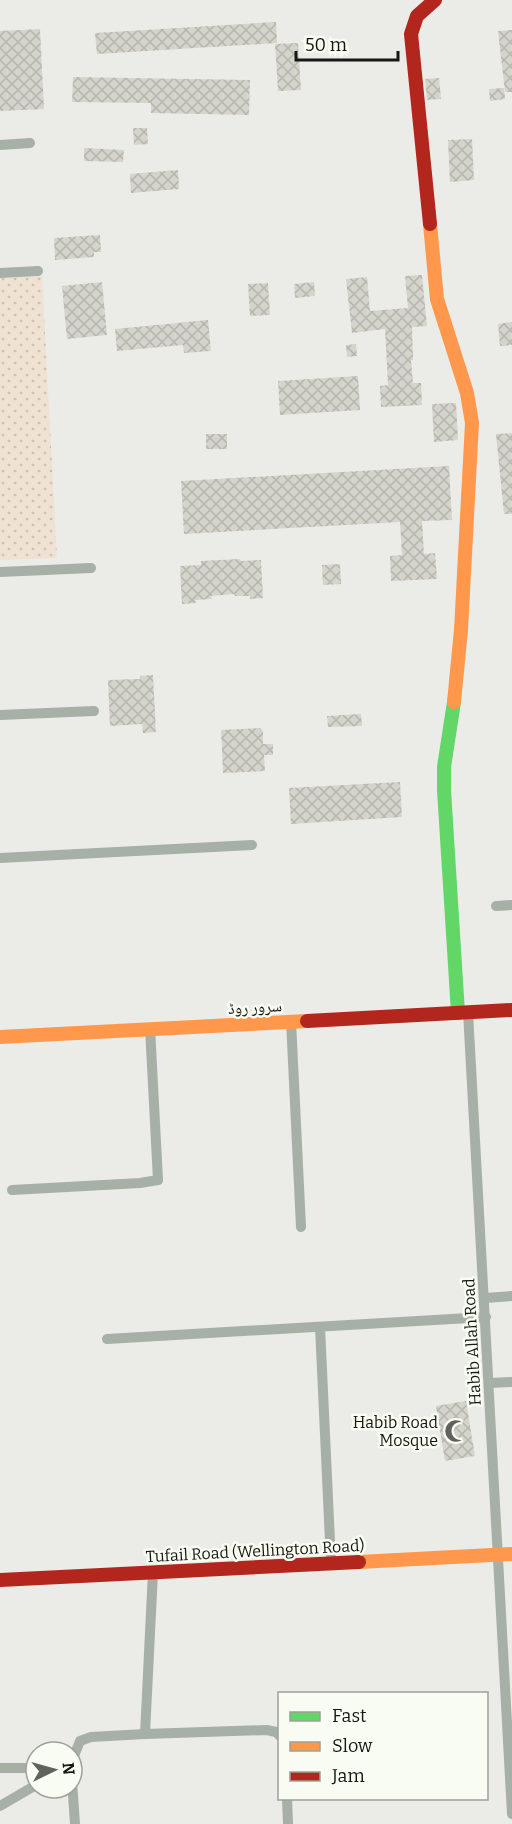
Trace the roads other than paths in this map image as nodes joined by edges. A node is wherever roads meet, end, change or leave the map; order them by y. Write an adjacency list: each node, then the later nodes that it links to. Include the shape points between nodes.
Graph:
1 (435, 0): 15 (street, via 417,16 411,34 437,299 472,411 458,674 444,767)
2 (30, 143): 3 (street)
3 (0, 145)
4 (38, 271): 5 (street)
5 (0, 273)
6 (91, 568): 7 (street)
7 (0, 572)
8 (94, 711): 9 (street)
9 (0, 715)
10 (252, 844): 11 (street)
11 (0, 858)
12 (512, 905): 13 (street)
13 (495, 906)
14 (512, 1010): 15 (street, سرور روڈ)
15 (463, 1012): 16 (street, سرور روڈ); 22 (street, Habib Allah Road)
16 (291, 1022): 17 (street, سرور روڈ); 20 (street)
17 (150, 1028): 18 (street, سرور روڈ); 19 (street, via 158,1180)
18 (0, 1037)
19 (12, 1190)
20 (301, 1227)
21 (512, 1296): 22 (street)
22 (485, 1298): 23 (street, Habib Allah Road)
23 (486, 1317): 24 (street); 27 (street, Habib Allah Road)
24 (320, 1327): 25 (street); 30 (street)
25 (107, 1339)
26 (512, 1382): 27 (street)
27 (490, 1383): 28 (street, Habib Allah Road)
28 (497, 1554): 29 (street, Tufail Road (Wellington Road)); 30 (street, Tufail Road (Wellington Road)); 42 (street, Habib Allah Road)
29 (512, 1554)
30 (331, 1563): 31 (street, Tufail Road (Wellington Road))
31 (153, 1572): 32 (street, Tufail Road (Wellington Road)); 33 (street)
32 (0, 1580)
33 (146, 1734): 34 (street, via 267,1730); 35 (street)
34 (278, 1735)
35 (83, 1740)
36 (0, 1768): 37 (street)
37 (24, 1768)
38 (24, 1792): 41 (street)
39 (73, 1800): 43 (street)
40 (287, 1800): 44 (street)
41 (0, 1806)
42 (512, 1814)
43 (75, 1824)
44 (288, 1824)

